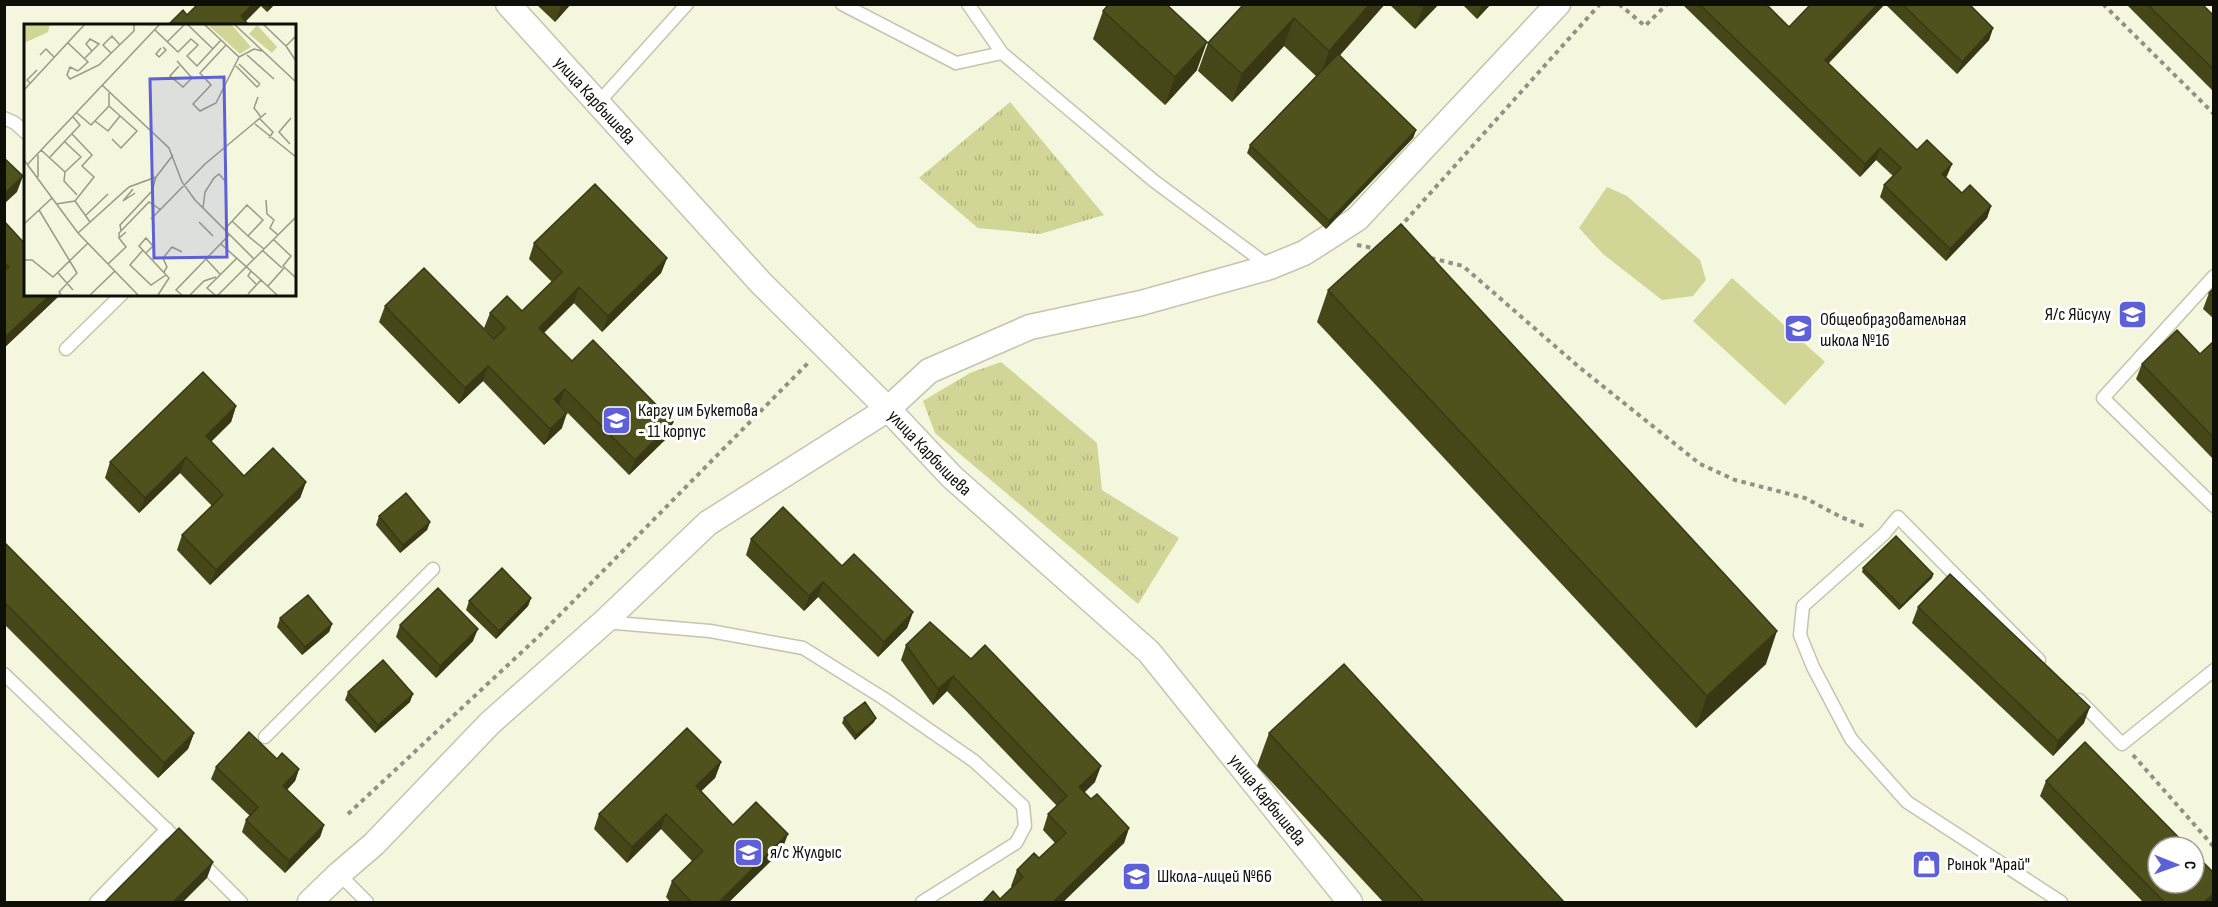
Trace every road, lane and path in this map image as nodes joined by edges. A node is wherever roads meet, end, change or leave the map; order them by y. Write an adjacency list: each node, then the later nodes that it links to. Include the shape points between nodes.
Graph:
1 (508, 4): 11 (street, улица Карбышева)
2 (687, 4): 11 (lane)
3 (842, 4): 10 (lane, via 956,63)
4 (968, 4): 10 (lane)
5 (1558, 4): 16 (street, via 1357,219)
6 (1600, 4): 15 (path)
7 (1619, 4): 8 (path, via 1645,26)
8 (1666, 4)
9 (2103, 4): 12 (path)
10 (1002, 53): 19 (lane, via 1154,181)
11 (598, 103): 22 (street, улица Карбышева, via 760,282)
12 (2214, 114)
13 (4, 118): 14 (lane)
14 (24, 131)
15 (1396, 231)
16 (1323, 241): 17 (path); 19 (street)
17 (1380, 249)
18 (1424, 257): 26 (path, via 1463,266 1579,367 1700,464 1735,480 1805,498)
19 (1270, 267): 24 (street, via 1141,303 1030,327 929,371)
20 (2214, 276): 25 (lane, via 2103,398)
21 (120, 296): 23 (lane)
22 (825, 346): 24 (street, улица Карбышева); 35 (path, via 539,636)
23 (66, 349)
24 (888, 409): 28 (street, via 708,523); 44 (street, улица Карбышева, via 952,477 1149,652)
25 (2214, 506)
26 (1884, 534): 29 (lane, via 1898,517); 45 (lane, via 1803,606 1800,635 1813,667 1851,739 1907,802)
27 (433, 569): 33 (lane)
28 (604, 622): 38 (street, via 490,723 374,844); 43 (lane, via 710,631 803,648 974,761 1023,806 1024,826 1016,843)
29 (2048, 668)
30 (2214, 670): 34 (lane)
31 (4, 674): 36 (lane)
32 (2072, 693): 34 (lane)
33 (265, 737)
34 (2122, 744): 37 (path)
35 (348, 814)
36 (167, 829): 39 (lane); 40 (lane)
37 (2214, 847)
38 (339, 874): 41 (street); 42 (lane)
39 (96, 903)
40 (242, 903)
41 (310, 903)
42 (367, 903)
43 (922, 903)
44 (1350, 903)
45 (2061, 903)

